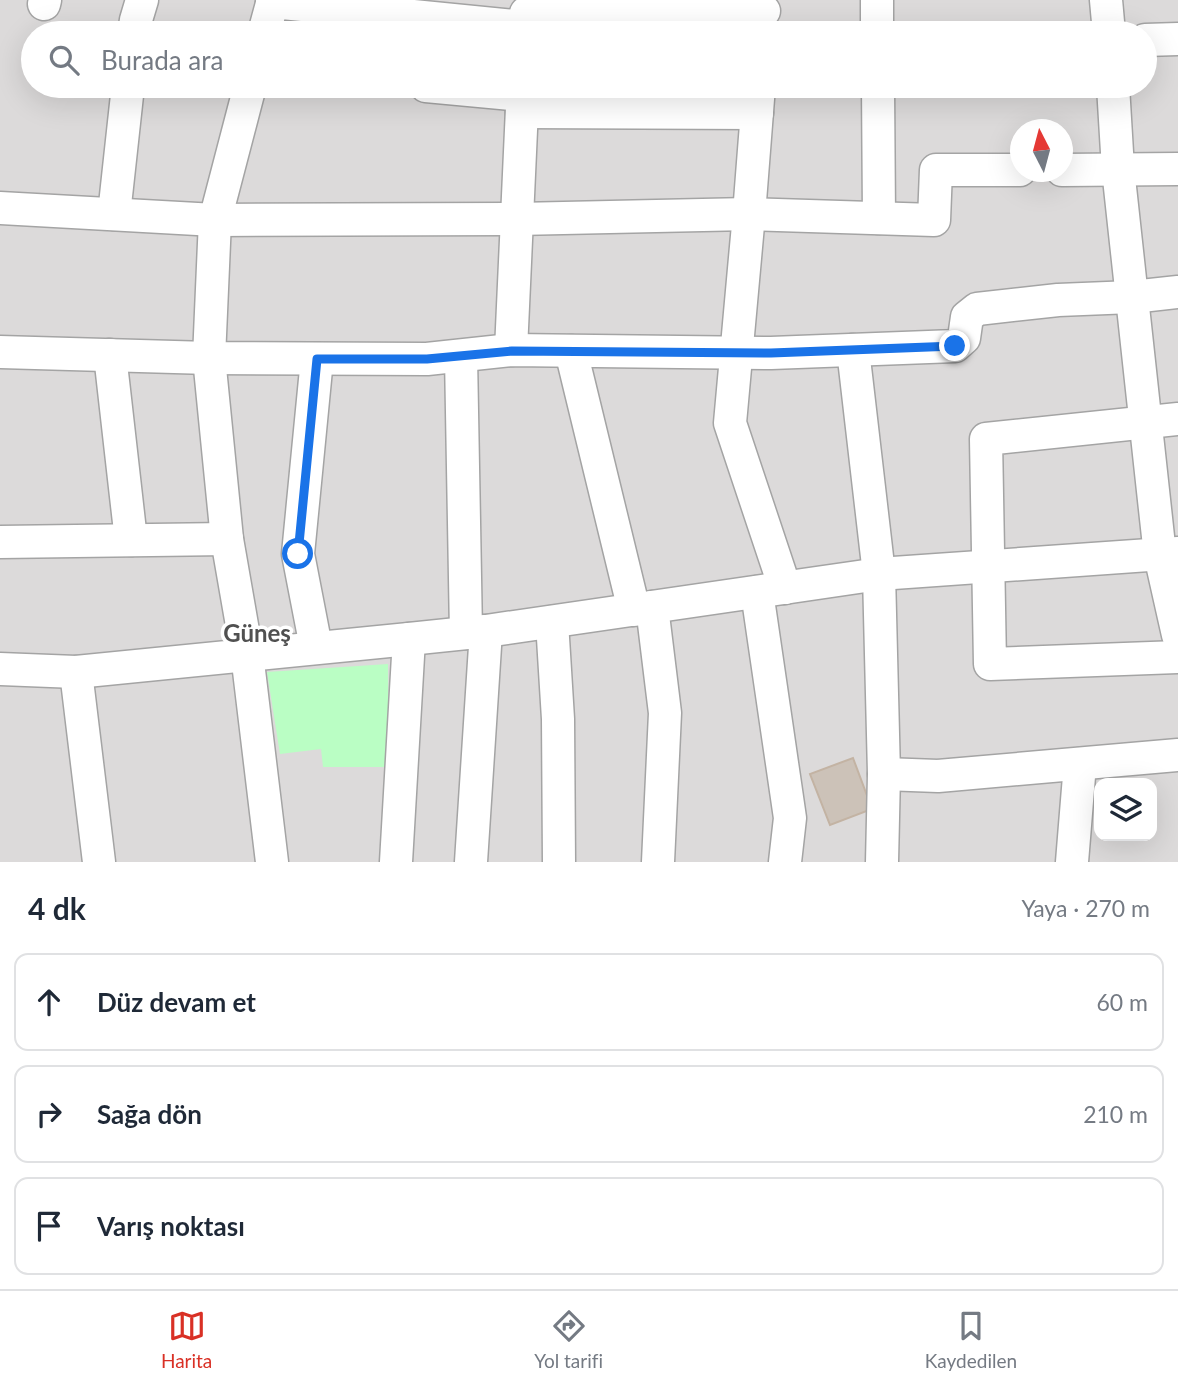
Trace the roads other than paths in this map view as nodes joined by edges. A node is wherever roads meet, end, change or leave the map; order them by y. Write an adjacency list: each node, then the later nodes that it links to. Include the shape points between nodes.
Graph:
1 (142, 0): 7 (street)
2 (877, 0): 9 (street)
3 (1106, 0): 10 (street)
4 (272, 1): 6 (street); 8 (street)
5 (764, 15): 6 (street)
6 (525, 18)
7 (136, 21)
8 (267, 21)
9 (877, 21)
10 (1108, 21)
11 (1157, 40): 12 (street)
12 (1178, 40)
13 (127, 98): 25 (street)
14 (247, 98): 29 (street)
15 (522, 98): 28 (street)
16 (640, 98): 19 (street)
17 (878, 98): 27 (street)
18 (1114, 98): 20 (street)
19 (758, 99): 26 (street)
20 (1118, 169): 21 (street); 23 (street); 31 (street)
21 (1178, 169)
22 (1010, 170): 27 (street, via 936,170 934,220)
23 (1073, 170)
24 (0, 208): 25 (street)
25 (114, 214): 29 (street)
26 (749, 214): 27 (street); 28 (street); 36 (street)
27 (879, 218)
28 (517, 219): 29 (street); 33 (street)
29 (215, 220): 39 (street)
30 (1178, 292): 31 (street)
31 (1132, 297): 32 (street, via 977,309 967,317 964,338 955,346); 42 (street)
32 (853, 350): 36 (street); 48 (street)
33 (512, 351): 34 (street); 38 (street)
34 (571, 351): 36 (street); 50 (street)
35 (0, 352): 37 (street)
36 (736, 353): 49 (street, via 730,423)
37 (110, 355): 39 (street); 44 (street)
38 (461, 356): 40 (street); 52 (street)
39 (209, 358): 40 (street); 43 (street)
40 (317, 359): 55 (street, via 298,554)
41 (1178, 419): 42 (street)
42 (1146, 422): 46 (street); 47 (street, via 986,439)
43 (227, 538): 44 (street); 56 (street)
44 (131, 540): 45 (street)
45 (0, 541)
46 (1169, 554): 47 (street); 53 (street)
47 (989, 566): 48 (street); 57 (street, via 990,664)
48 (879, 574): 49 (street); 62 (street)
49 (771, 590): 50 (street); 69 (street, via 790,818)
50 (643, 609): 51 (street); 68 (street, via 665,713)
51 (552, 622): 52 (street); 67 (street)
52 (476, 632): 54 (street); 66 (street)
53 (1178, 635)
54 (409, 639): 55 (street); 65 (street)
55 (316, 648): 56 (street)
56 (247, 654): 59 (street); 64 (street)
57 (1178, 657)
58 (0, 668): 59 (street)
59 (76, 672): 63 (street)
60 (1178, 755): 61 (street)
61 (1080, 764): 62 (street, via 938,776); 71 (street)
62 (884, 774): 70 (street)
63 (99, 862)
64 (272, 862)
65 (396, 862)
66 (471, 862)
67 (559, 862)
68 (659, 862)
69 (785, 862)
70 (882, 862)
71 (1072, 862)

